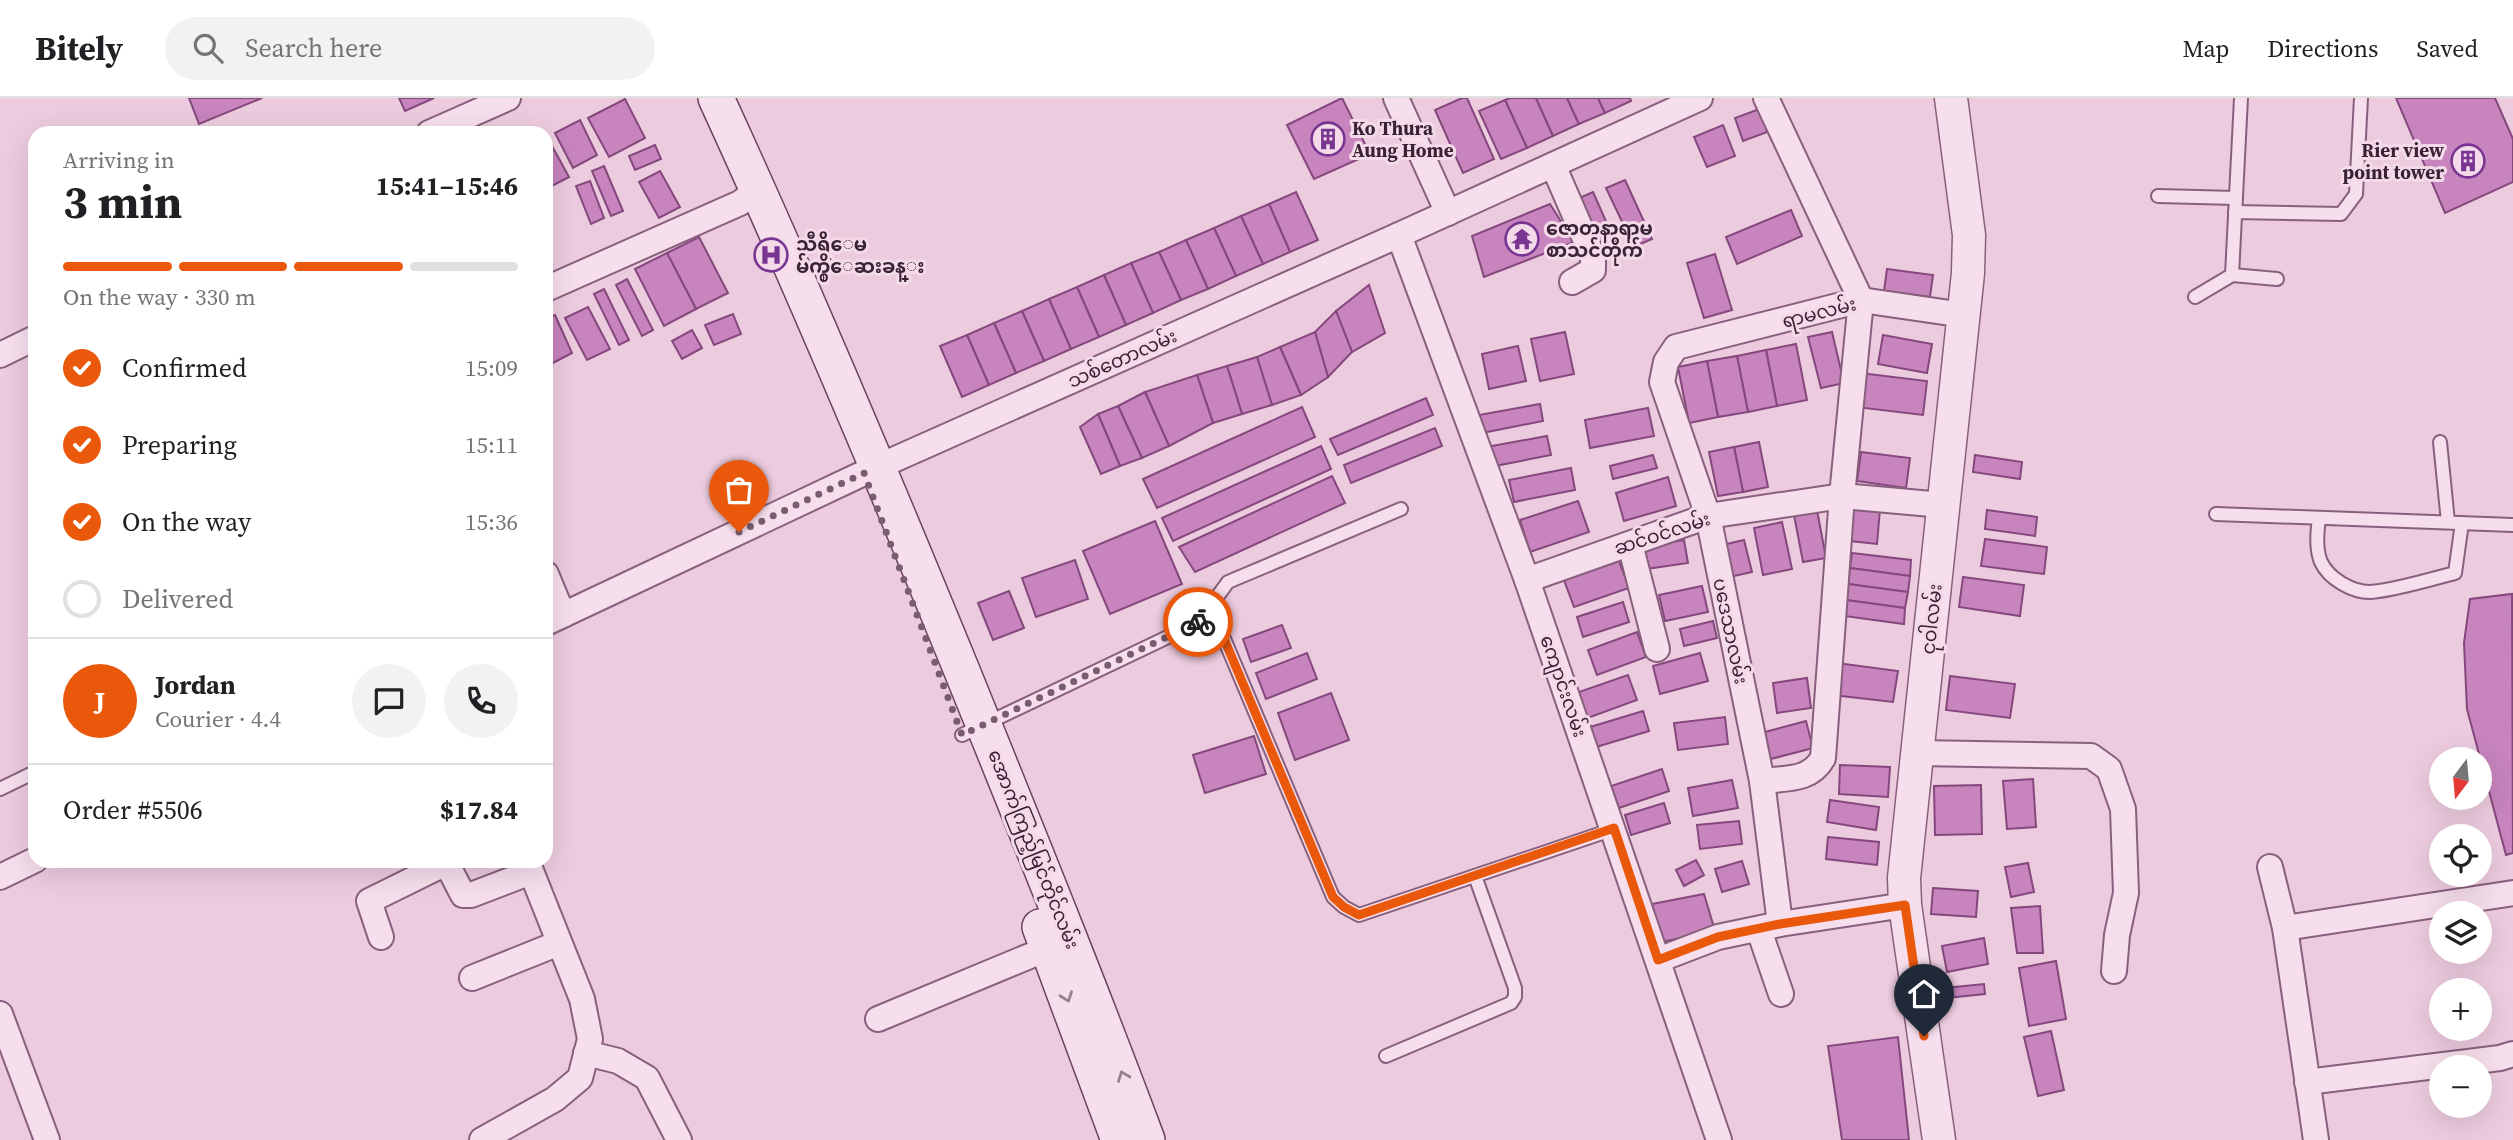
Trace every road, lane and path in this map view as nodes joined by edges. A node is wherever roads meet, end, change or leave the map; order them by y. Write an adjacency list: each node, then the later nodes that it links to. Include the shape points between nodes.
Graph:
1 (508, 98): 10 (street)
2 (691, 98): 12 (main road, အောက်ကြည့်မြင်တိုင်လမ်း)
3 (716, 98): 12 (main road, အောက်ကြည့်မြင်တိုင်လမ်း)
4 (1396, 98): 16 (street)
5 (1700, 98): 11 (street, သစ်တောလမ်း)
6 (1766, 98): 23 (street)
7 (1951, 98): 24 (street, ငုဝါလမ်း, via 1969,236)
8 (2241, 98): 14 (lane)
9 (2361, 98): 15 (lane, via 2356,194 2341,214)
10 (445, 126)
11 (1553, 165): 16 (street, သစ်တောလမ်း); 20 (street, via 1593,257 1593,270)
12 (749, 196): 21 (street); 29 (main road, အောက်ကြည့်မြင်တိုင်လမ်း)
13 (2158, 196): 14 (lane)
14 (2236, 198): 15 (lane)
15 (2235, 212): 18 (lane)
16 (1448, 213): 17 (street, သစ်တောလမ်း)
17 (1399, 235): 29 (street, သစ်တောလမ်း); 40 (street, ကျောင်းလမ်း)
18 (2232, 275): 19 (lane); 22 (lane)
19 (2277, 279)
20 (1572, 282)
21 (553, 286)
22 (2195, 297)
23 (1861, 300): 24 (street, ရာမလမ်း); 26 (street, ရာမလမ်း); 30 (street)
24 (1964, 316): 31 (street, ငုဝါလမ်း)
25 (28, 341): 27 (street)
26 (1676, 347): 34 (street, ပဒေသာလမ်း, via 1665,362 1662,382)
27 (0, 355)
28 (2440, 442): 36 (lane)
29 (871, 470): 42 (street, သစ်တောလမ်း); 44 (main road, အောက်ကြည့်မြင်တိုင်လမ်း)
30 (1842, 496): 31 (street, ဆင်ဝင်လမ်း); 34 (street, ဆင်ဝင်လမ်း); 47 (street, via 1823,758 1805,777)
31 (1943, 505): 45 (street, ငုဝါလမ်း)
32 (1401, 509): 41 (lane, via 1228,582 1217,597)
33 (2217, 514): 35 (lane)
34 (1707, 516): 39 (street, ဆင်ဝင်လမ်း); 47 (street, ပဒေသာလမ်း)
35 (2319, 519): 36 (lane); 37 (lane, via 2321,562 2333,578 2369,592 2455,573)
36 (2448, 522): 37 (lane)
37 (2462, 523): 38 (lane)
38 (2513, 525)
39 (1630, 544): 40 (street, ဆင်ဝင်လမ်း); 43 (street)
40 (1527, 580): 49 (street, ကျောင်းလမ်း)
41 (1214, 615): 44 (lane); 56 (lane, via 1333,897 1359,915)
42 (555, 619)
43 (1657, 649)
44 (973, 730): 64 (main road, အောက်ကြည့်မြင်တိုင်လမ်း)
45 (1917, 753): 59 (street, ငုဝါလမ်း); 66 (street, via 2091,756 2109,769 2123,809 2126,893)
46 (28, 775): 48 (lane)
47 (1762, 781): 60 (street, ပဒေသာလမ်း)
48 (0, 789)
49 (1614, 828): 56 (lane); 65 (street, ကျောင်းလမ်း)
50 (28, 863): 57 (street)
51 (2270, 867): 61 (street)
52 (436, 868): 62 (street, via 369,901)
53 (449, 868): 54 (street, via 463,895 471,895)
54 (527, 868)
55 (529, 868): 63 (street)
56 (1475, 876): 74 (lane, via 1515,997 1511,1003)
57 (0, 877)
58 (2513, 893): 61 (street)
59 (1905, 905): 60 (street); 82 (street, ငုဝါလမ်း)
60 (1769, 927): 65 (street, via 1718,937); 68 (street, ပဒေသာလမ်း)
61 (2285, 928): 75 (street)
62 (381, 937)
63 (559, 943): 67 (street); 72 (street, via 582,999 590,1039)
64 (1060, 943): 70 (street); 71 (main road, အောက်ကြည့်မြင်တိုင်လမ်း)
65 (1658, 960): 81 (street, ကျောင်းလမ်း)
66 (2114, 971)
67 (472, 978)
68 (1780, 994)
69 (0, 1014): 76 (street)
70 (878, 1020)
71 (1094, 1035): 79 (main road, အောက်ကြည့်မြင်တိုင်လမ်း); 80 (main road, အောက်ကြည့်မြင်တိုင်လမ်း, one-way to 71)
72 (586, 1053): 77 (street, via 580,1078 555,1099); 78 (street, via 618,1061 647,1078)
73 (2513, 1054): 75 (street)
74 (1386, 1056)
75 (2307, 1082): 83 (street)
76 (47, 1140)
77 (482, 1140)
78 (680, 1140)
79 (1119, 1140)
80 (1147, 1140)
81 (1719, 1140)
82 (1939, 1140)
83 (2316, 1140)

